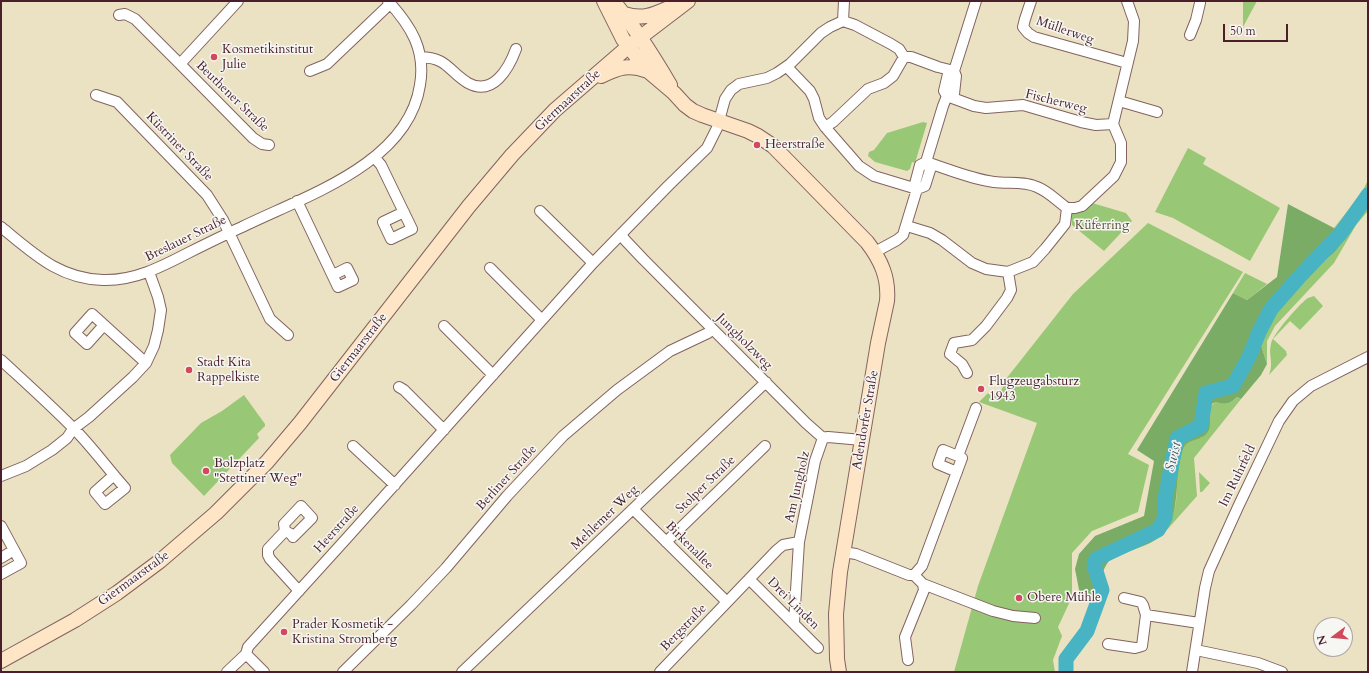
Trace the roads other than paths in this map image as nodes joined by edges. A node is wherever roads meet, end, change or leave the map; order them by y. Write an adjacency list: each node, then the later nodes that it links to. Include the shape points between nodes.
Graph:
1 (238, 1): 21 (street, Beuthener Straße)
2 (604, 1): 16 (street, via 617,29)
3 (613, 1): 11 (street)
4 (687, 1): 11 (street, via 649,16); 15 (street, Giermaarstraße)
5 (844, 1): 13 (street)
6 (976, 1): 25 (street)
7 (1031, 1): 20 (street, Müllerweg, via 1024,27 1034,37)
8 (1127, 1): 20 (street, via 1134,21 1133,41)
9 (1200, 1): 14 (street)
10 (390, 2): 18 (street, Breslauer Straße, via 412,32); 23 (street, via 327,64)
11 (624, 14): 15 (street)
12 (119, 15): 21 (street, Beuthener Straße, via 125,14 135,19)
13 (843, 21): 19 (street, via 856,25 899,49); 22 (street, Heerstraße, via 821,33)
14 (1190, 35)
15 (640, 38): 16 (street, Giermaarstraße); 27 (street)
16 (629, 46): 24 (street); 26 (street, Giermaarstraße)
17 (516, 49): 18 (street, via 506,71 492,84 482,87 468,84 440,60)
18 (421, 56): 36 (street, Breslauer Straße, via 421,80 415,106 403,129)
19 (904, 57): 25 (street); 34 (street, via 893,76 868,89)
20 (1127, 63): 30 (street)
21 (180, 64): 35 (street, Beuthener Straße, via 253,138 262,144)
22 (787, 67): 32 (street, Heerstraße, via 767,78 739,84 731,90 725,99); 34 (street, via 810,91 819,118)
23 (310, 71)
24 (648, 71): 26 (street, via 621,68); 27 (street)
25 (954, 71): 29 (street, via 948,74 944,91)
26 (584, 85): 101 (street, Giermaarstraße, via 555,110 512,155 469,206 300,423 267,462 216,513 160,561 117,593 75,620)
27 (674, 93): 32 (street, Adendorfer Straße, via 692,111)
28 (96, 95): 45 (street, Küstriner Straße, via 117,102 207,195)
29 (948, 96): 33 (street, Fischerweg, via 974,106 986,108 1023,105 1081,122 1096,125); 37 (street)
30 (1119, 101): 31 (street); 33 (street)
31 (1157, 112)
32 (718, 122): 46 (street, Heerstraße, via 707,148); 47 (street, Adendorfer Straße, via 748,131 773,146)
33 (1113, 124): 40 (street, via 1121,143 1121,162 1114,176 1082,206)
34 (825, 127): 38 (street, via 859,166 874,176)
35 (269, 144)
36 (375, 158): 39 (street, Breslauer Straße, via 334,183); 42 (street, via 381,164)
37 (926, 162): 38 (street, via 930,170 925,186); 40 (street, via 987,181 1034,186)
38 (917, 189): 43 (street)
39 (297, 201): 45 (street, Breslauer Straße); 52 (street)
40 (1067, 208): 51 (street, via 1065,224 1041,254 1033,262)
41 (540, 211): 48 (street)
42 (404, 212)
43 (907, 226): 47 (street, via 897,240); 51 (street, via 930,233 986,269)
44 (1, 227): 50 (street, Breslauer Straße, via 57,270 81,278 115,280)
45 (229, 233): 50 (street, Breslauer Straße); 57 (street, Küstriner Straße, via 270,319)
46 (621, 234): 48 (street, Heerstraße); 56 (street, Jungholzweg)
47 (875, 252): 69 (street, Adendorfer Straße, via 886,277 887,295)
48 (593, 263): 53 (street, Heerstraße)
49 (490, 268): 53 (street)
50 (149, 272): 60 (street, via 161,310 154,346)
51 (1008, 272): 61 (street, via 1011,290 986,326 972,340 954,343 950,354 962,364)
52 (333, 275)
53 (542, 320): 62 (street, Heerstraße)
54 (104, 325): 60 (street)
55 (444, 326): 62 (street)
56 (712, 329): 63 (street, Jungholzweg); 104 (street, Berliner Straße, via 670,351 617,390 563,436 507,496 446,568)
57 (288, 335)
58 (1368, 357): 94 (street, Im Ruhrfeld, via 1311,386 1293,401 1279,421 1209,571)
59 (1, 360): 66 (street)
60 (146, 363): 66 (street, via 107,402)
61 (967, 373)
62 (493, 375): 67 (street, Heerstraße)
63 (766, 382): 68 (street, Jungholzweg); 77 (street, Mehlemer Weg)
64 (398, 387): 67 (street)
65 (976, 408): 72 (street)
66 (73, 429): 74 (street); 75 (street, via 67,438 52,450 26,466)
67 (444, 430): 76 (street, Heerstraße)
68 (823, 438): 69 (street); 81 (street, Am Jungholz, via 815,461)
69 (862, 440): 83 (street, Adendorfer Straße)
70 (353, 446): 76 (street)
71 (765, 446): 80 (street, Stolper Straße)
72 (958, 456): 73 (street, via 962,458); 73 (street, via 943,450 938,464)
73 (957, 472): 86 (street, via 922,566)
74 (114, 475)
75 (1, 476)
76 (395, 485): 89 (street, Heerstraße)
77 (633, 509): 80 (street, Birkenallee); 105 (street, Mehlemer Weg)
78 (1, 526): 82 (street)
79 (285, 531): 89 (street, via 268,549 268,555)
80 (666, 542): 91 (street, Birkenallee)
81 (799, 542): 87 (street, Am Jungholz, via 783,545); 95 (street, Am Jungholz)
82 (14, 550): 84 (street); 85 (street, via 21,562)
83 (843, 552): 86 (street, via 856,554); 107 (street, Adendorfer Straße, via 836,614 837,659)
84 (1, 558)
85 (1, 574)
86 (914, 575): 88 (street)
87 (749, 579): 91 (street, Am Jungholz); 95 (street, Drei Linden)
88 (923, 584): 93 (street, via 993,611); 100 (street, via 924,590 905,637)
89 (299, 591): 99 (street, Heerstraße, via 248,647)
90 (1124, 598): 92 (street, via 1141,602)
91 (727, 602): 106 (street, Bergstraße)
92 (1146, 615): 94 (street); 96 (street, via 1142,646 1135,648)
93 (1035, 618)
94 (1199, 622): 98 (street, Im Ruhrfeld)
95 (794, 624): 97 (street, Drei Linden)
96 (1108, 644)
97 (818, 648)
98 (1196, 650): 108 (street, Im Ruhrfeld); 109 (street, via 1258,663)
99 (246, 654): 102 (street, Heerstraße); 103 (street)
100 (908, 660)
101 (1, 661)
102 (227, 672)
103 (264, 672)
104 (342, 672)
105 (462, 672)
106 (660, 672)
107 (840, 672)
108 (1192, 672)
109 (1282, 672)

